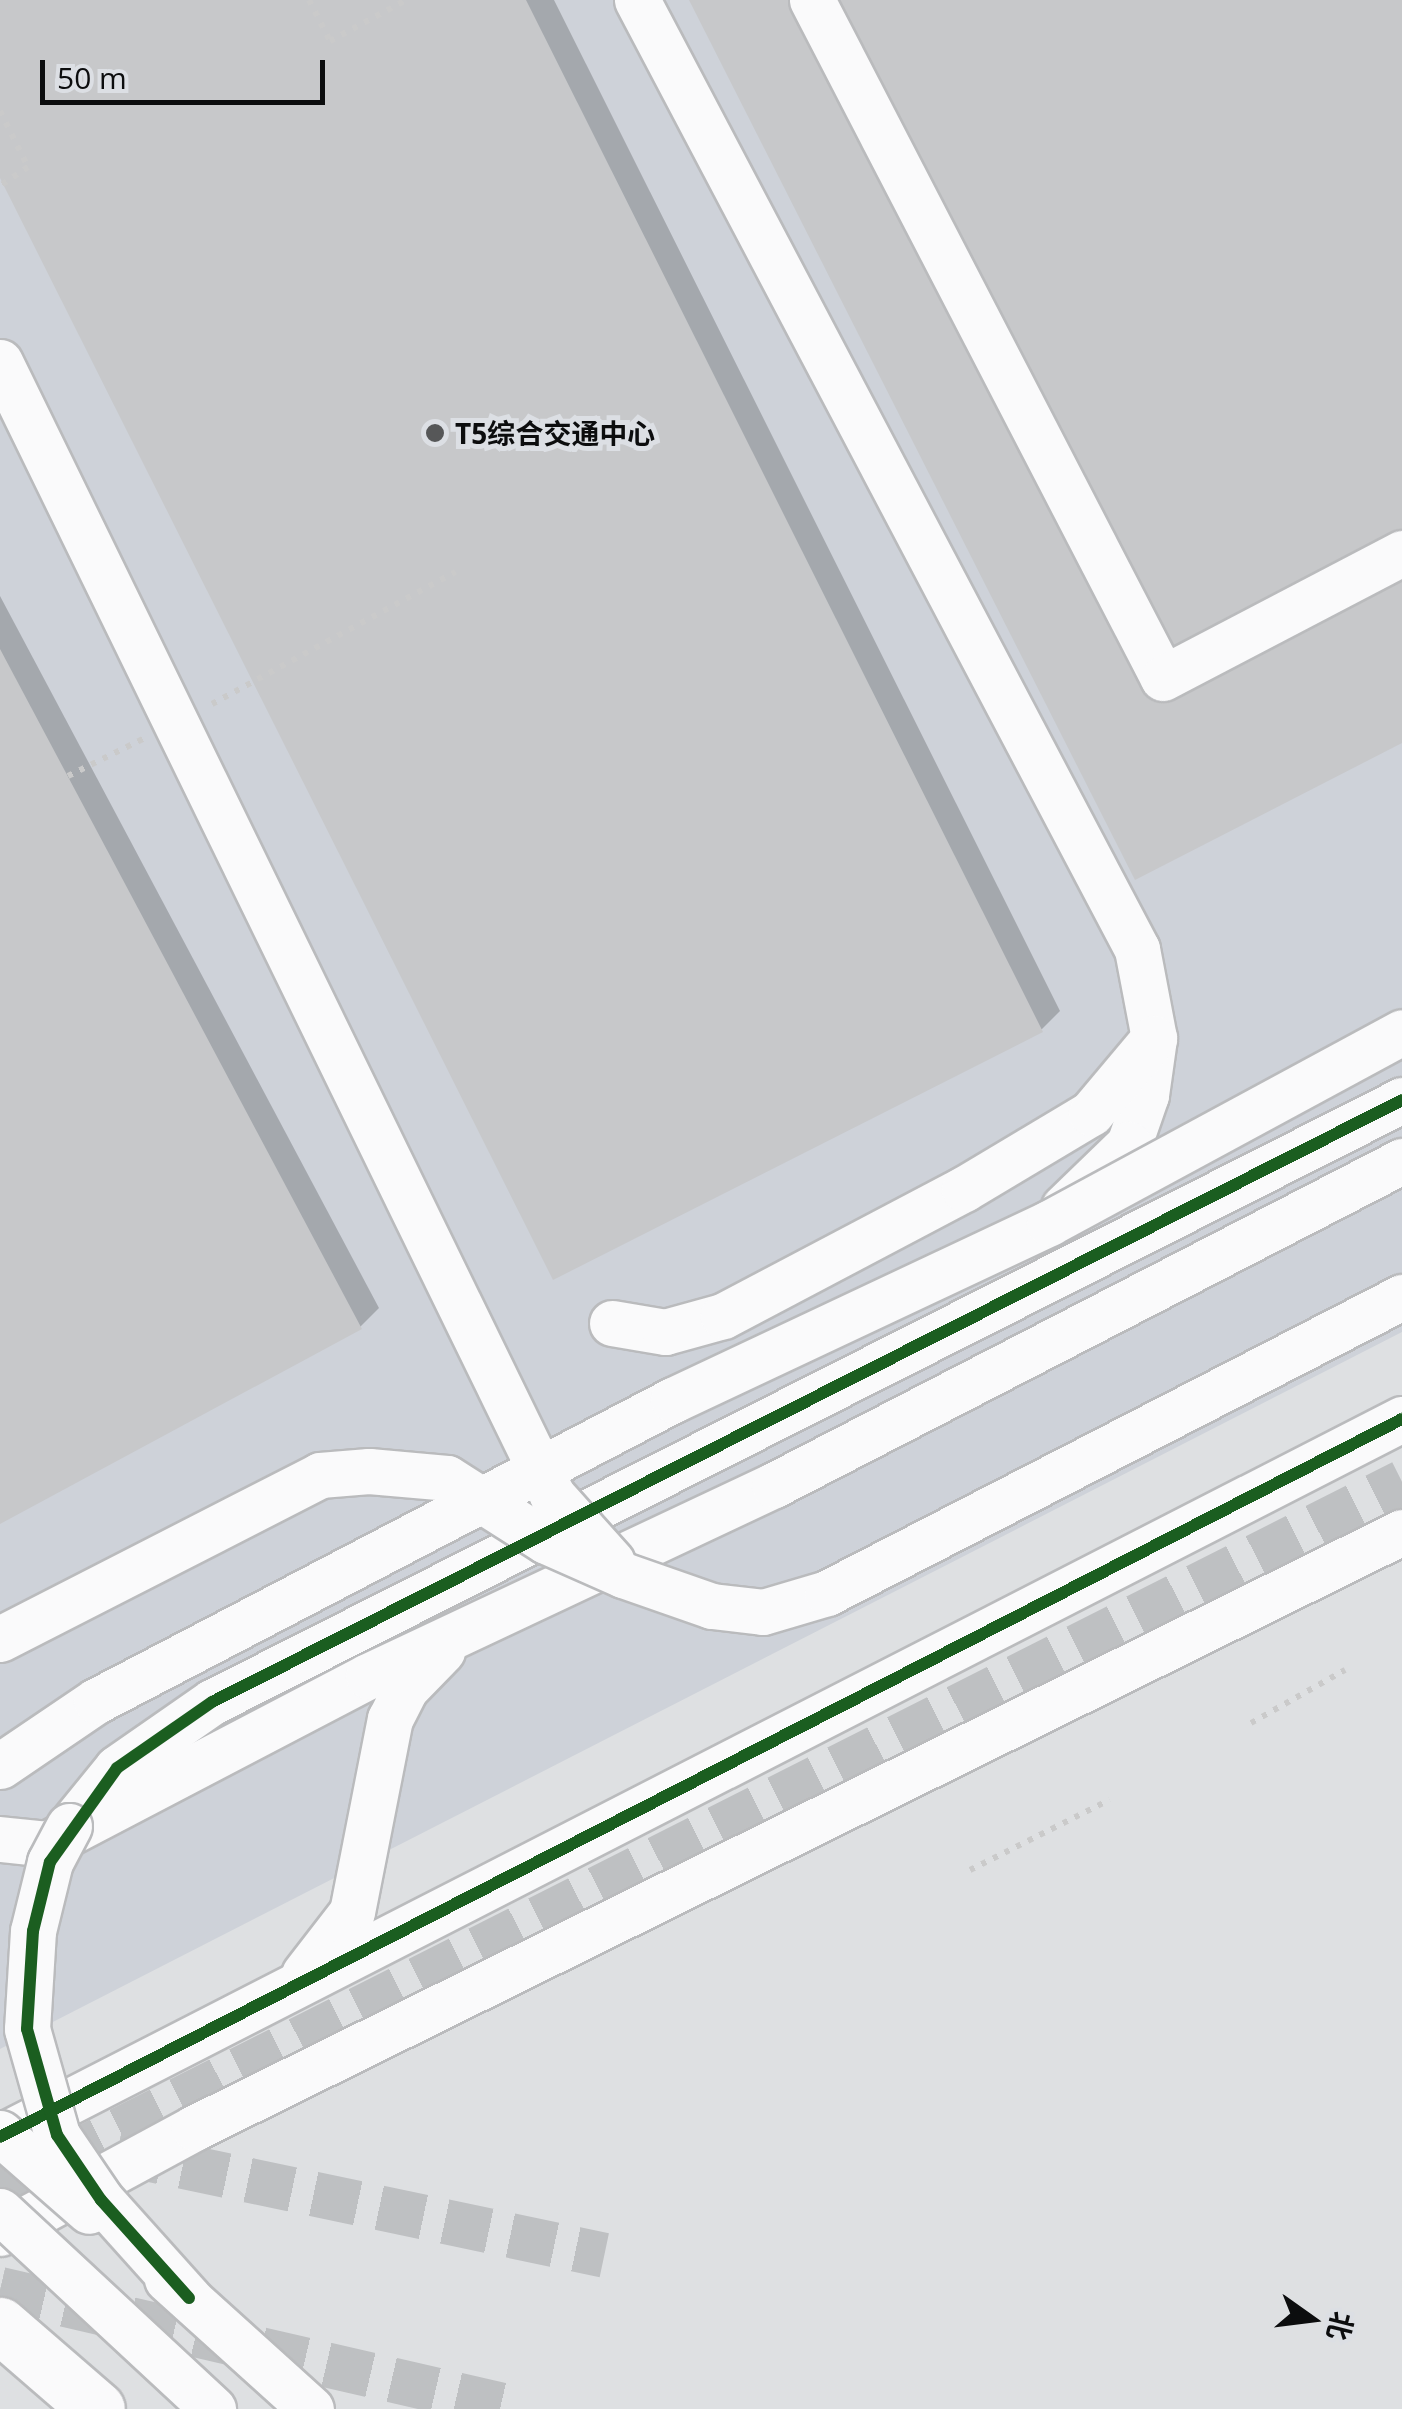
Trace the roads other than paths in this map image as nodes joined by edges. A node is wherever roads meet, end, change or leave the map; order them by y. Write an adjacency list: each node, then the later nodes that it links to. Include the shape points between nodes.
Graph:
1 (637, 0): 6 (street, via 1137,949)
2 (812, 0): 4 (street, via 1163,678)
3 (0, 362): 16 (street, bridge, via 552,1494)
4 (1402, 553)
5 (1402, 1032): 9 (street, bridge)
6 (1154, 1038): 9 (street, via 1146,1095 1129,1144); 12 (street, via 1091,1113 964,1189 723,1316 666,1332)
7 (1402, 1100): 10 (street)
8 (1402, 1160): 14 (street)
9 (1049, 1222): 19 (street, bridge, via 673,1400 96,1701)
10 (1120, 1239): 14 (street); 27 (street, bridge, via 212,1702 117,1768 50,1862 33,1931 27,2030 57,2136 101,2200)
11 (1402, 1296): 16 (street, bridge, via 827,1593 764,1612 712,1606)
12 (612, 1323)
13 (1402, 1419): 23 (street)
14 (774, 1485): 17 (street)
15 (1402, 1532): 26 (street, via 194,2128)
16 (623, 1575): 18 (street, bridge, via 546,1540 447,1478 320,1476)
17 (461, 1632): 21 (street); 23 (street, via 406,1688 390,1719 352,1912)
18 (0, 1639)
19 (0, 1766)
20 (0, 1839): 21 (street)
21 (48, 1844): 22 (street)
22 (0, 1875)
23 (294, 1986): 24 (street)
24 (8, 2125): 27 (street, bridge)
25 (0, 2211): 30 (street, bridge)
26 (0, 2233)
27 (189, 2298): 31 (street, bridge)
28 (0, 2324): 29 (main road)
29 (97, 2409)
30 (213, 2409)
31 (311, 2409)

